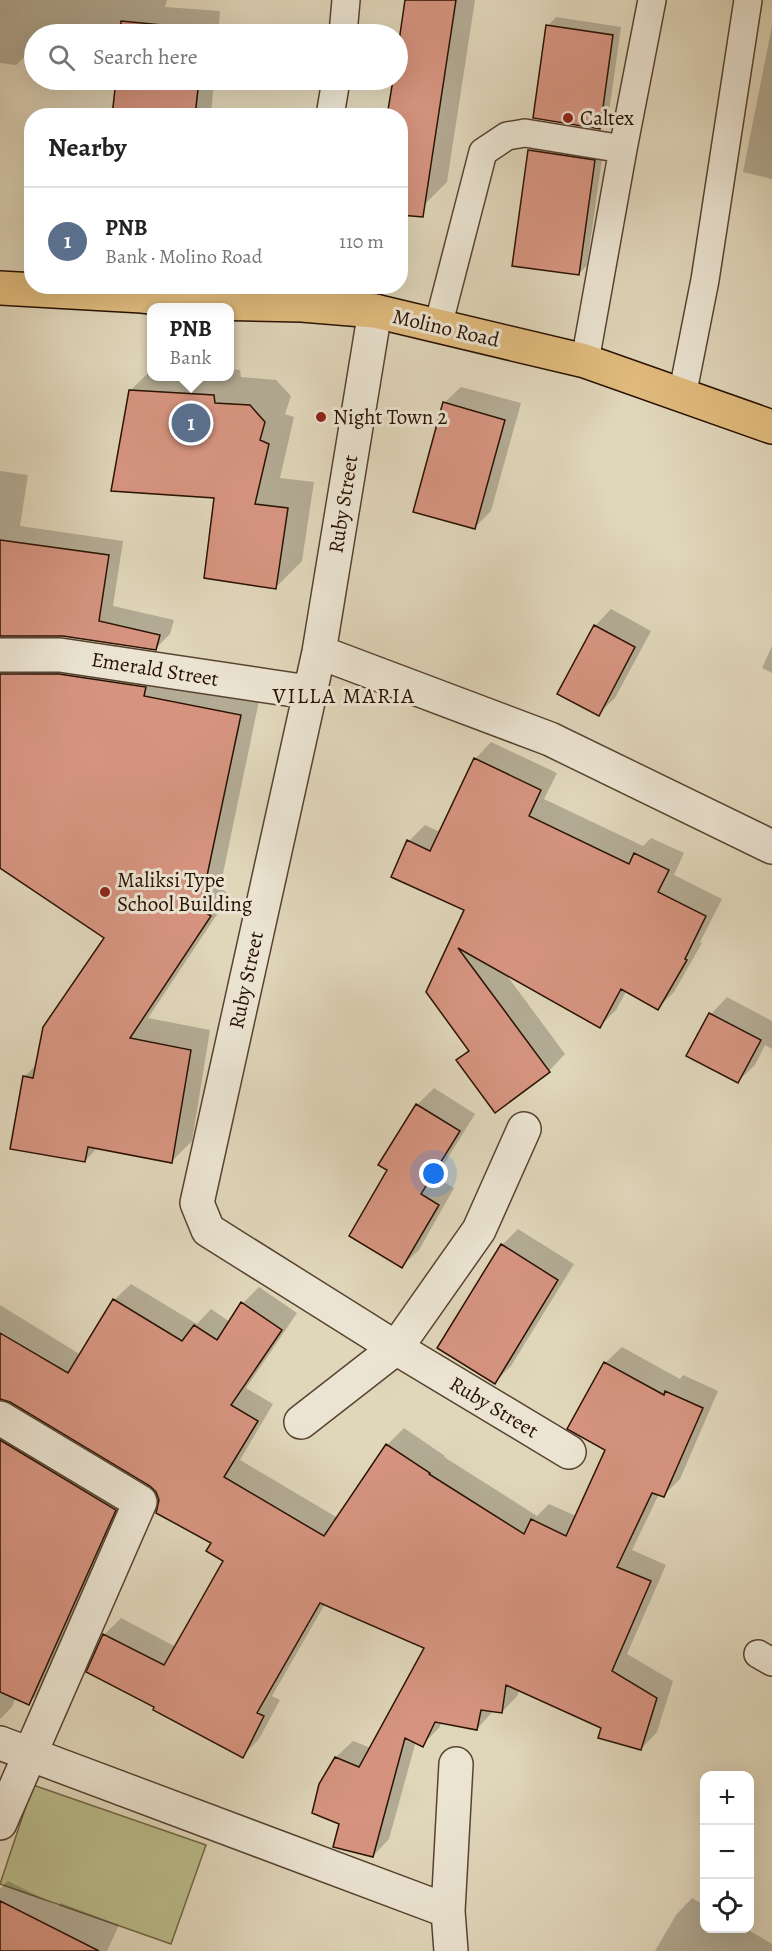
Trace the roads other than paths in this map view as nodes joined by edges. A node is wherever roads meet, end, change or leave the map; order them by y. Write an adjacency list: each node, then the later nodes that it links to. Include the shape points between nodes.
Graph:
1 (346, 0): 4 (lane)
2 (652, 0): 7 (lane)
3 (748, 0): 17 (lane, via 705,280)
4 (344, 24)
5 (334, 90): 6 (lane)
6 (331, 108)
7 (622, 149): 15 (lane, via 525,133 507,136 483,152); 16 (lane)
8 (0, 288): 9 (main road, Molino Road)
9 (24, 289)
10 (98, 294): 12 (main road, Molino Road)
11 (304, 296): 13 (main road, Molino Road); 14 (main road, Molino Road)
12 (205, 303)
13 (205, 303)
14 (375, 311): 15 (main road, Molino Road); 19 (street, Ruby Street)
15 (438, 326): 16 (main road, Molino Road)
16 (585, 361): 17 (main road, Molino Road)
17 (682, 396): 18 (main road, Molino Road)
18 (772, 427)
19 (319, 652): 21 (street, Ruby Street); 22 (street, via 550,739)
20 (0, 655): 21 (street, Emerald Street, via 60,655)
21 (308, 693): 24 (street, Ruby Street, via 197,1203 208,1230)
22 (772, 847)
23 (524, 1129): 24 (street, via 479,1230)
24 (396, 1348): 26 (street); 27 (street, Ruby Street)
25 (0, 1419): 29 (street, via 140,1502)
26 (301, 1422)
27 (569, 1452)
28 (0, 1743): 29 (street)
29 (31, 1754): 31 (street); 32 (street)
30 (456, 1764): 32 (street)
31 (0, 1823)
32 (448, 1911): 33 (street)
33 (451, 1951)

